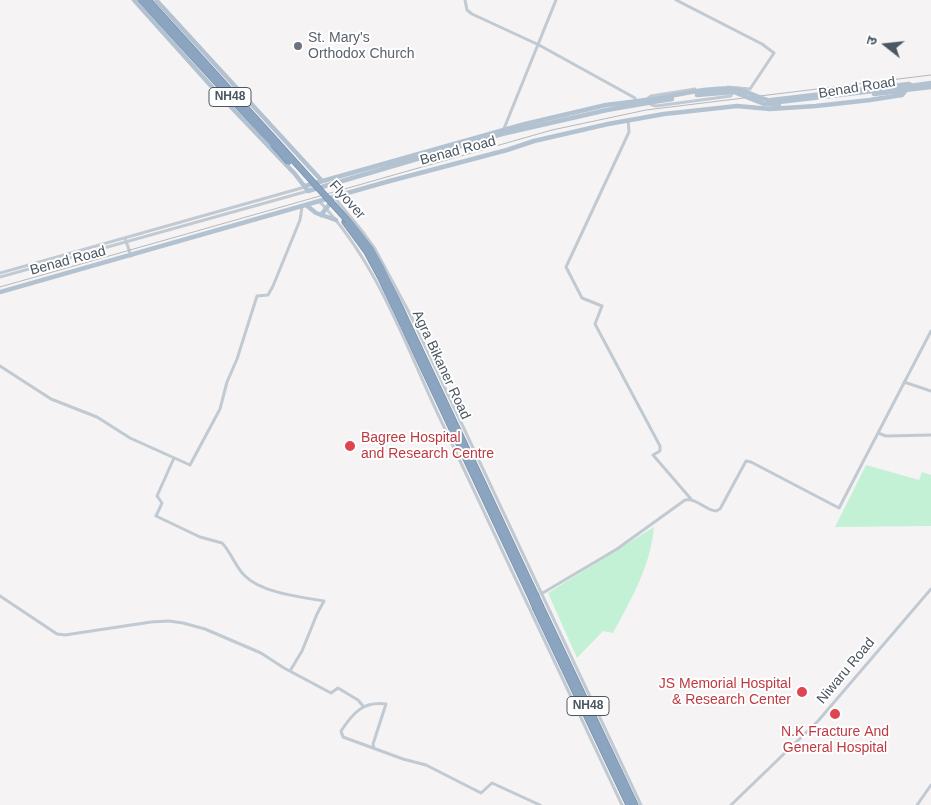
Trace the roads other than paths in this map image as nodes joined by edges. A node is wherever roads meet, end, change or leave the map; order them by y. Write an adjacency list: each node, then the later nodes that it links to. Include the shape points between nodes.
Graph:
1 (134, 0): 22 (main road)
2 (141, 0): 8 (highway, NH48)
3 (148, 0): 8 (highway, NH48)
4 (156, 0): 20 (main road)
5 (556, 0): 9 (street)
6 (676, 0): 11 (street, via 774,53 750,89)
7 (466, 1): 9 (street, via 467,10 472,14)
8 (183, 41): 43 (highway, Flyover / NH48, bridge, via 351,230 372,260)
9 (539, 45): 14 (street, via 635,98); 18 (street)
10 (931, 83): 13 (main road, Benad Road)
11 (734, 86): 15 (street, via 651,96); 15 (street, via 731,96 656,106)
12 (931, 87): 13 (main road, Benad Road)
13 (907, 88): 15 (main road, bridge, via 779,105 726,92); 16 (main road, Benad Road, via 902,95 816,106 770,109); 16 (main road, via 909,84)
14 (635, 101): 15 (main road); 18 (main road, via 606,105)
15 (650, 101): 18 (main road)
16 (737, 106): 17 (main road, Benad Road)
17 (628, 120): 23 (main road, Benad Road, via 534,141); 41 (street, via 629,132 566,267 582,298 602,306 596,324 660,446 660,451 653,455)
18 (503, 132): 19 (main road)
19 (475, 140): 20 (main road); 21 (main road)
20 (322, 181): 21 (main road); 22 (main road)
21 (326, 185): 22 (main road)
22 (307, 189): 29 (street); 30 (street)
23 (334, 198): 24 (main road, Benad Road); 26 (main road); 43 (street, via 375,249 410,316)
24 (320, 202): 25 (main road, Benad Road); 26 (street)
25 (304, 206): 27 (main road); 31 (main road, Benad Road); 40 (street, via 268,295 258,296 220,409 195,459 190,465)
26 (327, 209): 27 (main road); 28 (street)
27 (321, 215): 28 (main road)
28 (336, 220): 45 (street, via 373,274)
29 (125, 238): 30 (street); 32 (street)
30 (126, 242): 31 (street); 32 (street)
31 (131, 256): 33 (main road, Benad Road)
32 (0, 275)
33 (0, 292)
34 (931, 331): 36 (street)
35 (0, 366): 40 (street, via 46,397 97,417 130,438)
36 (904, 382): 37 (street); 38 (street)
37 (931, 391)
38 (878, 433): 39 (street, via 886,436); 41 (street, via 839,508 748,461 720,509 711,510)
39 (931, 435)
40 (174, 458): 47 (street, via 157,496 162,503 156,516 200,537 222,543 244,575 272,592 324,601)
41 (692, 499): 43 (street, via 685,500 616,549)
42 (931, 589): 56 (street, Niwaru Road, via 822,718)
43 (536, 595): 45 (street); 46 (highway, NH48, bridge); 55 (street)
44 (0, 596): 47 (street, via 57,634 156,622 183,623 221,635 261,653)
45 (528, 607): 52 (street)
46 (539, 608): 53 (highway, NH48); 54 (highway, NH48)
47 (290, 671): 48 (street, via 331,693 338,688)
48 (363, 706): 49 (street, via 386,704); 49 (street, via 354,713 341,734)
49 (374, 748): 51 (street, via 426,765 482,793 492,782)
50 (931, 785): 57 (street)
51 (540, 805)
52 (622, 805)
53 (629, 805)
54 (635, 805)
55 (641, 805)
56 (731, 805)
57 (917, 805)

